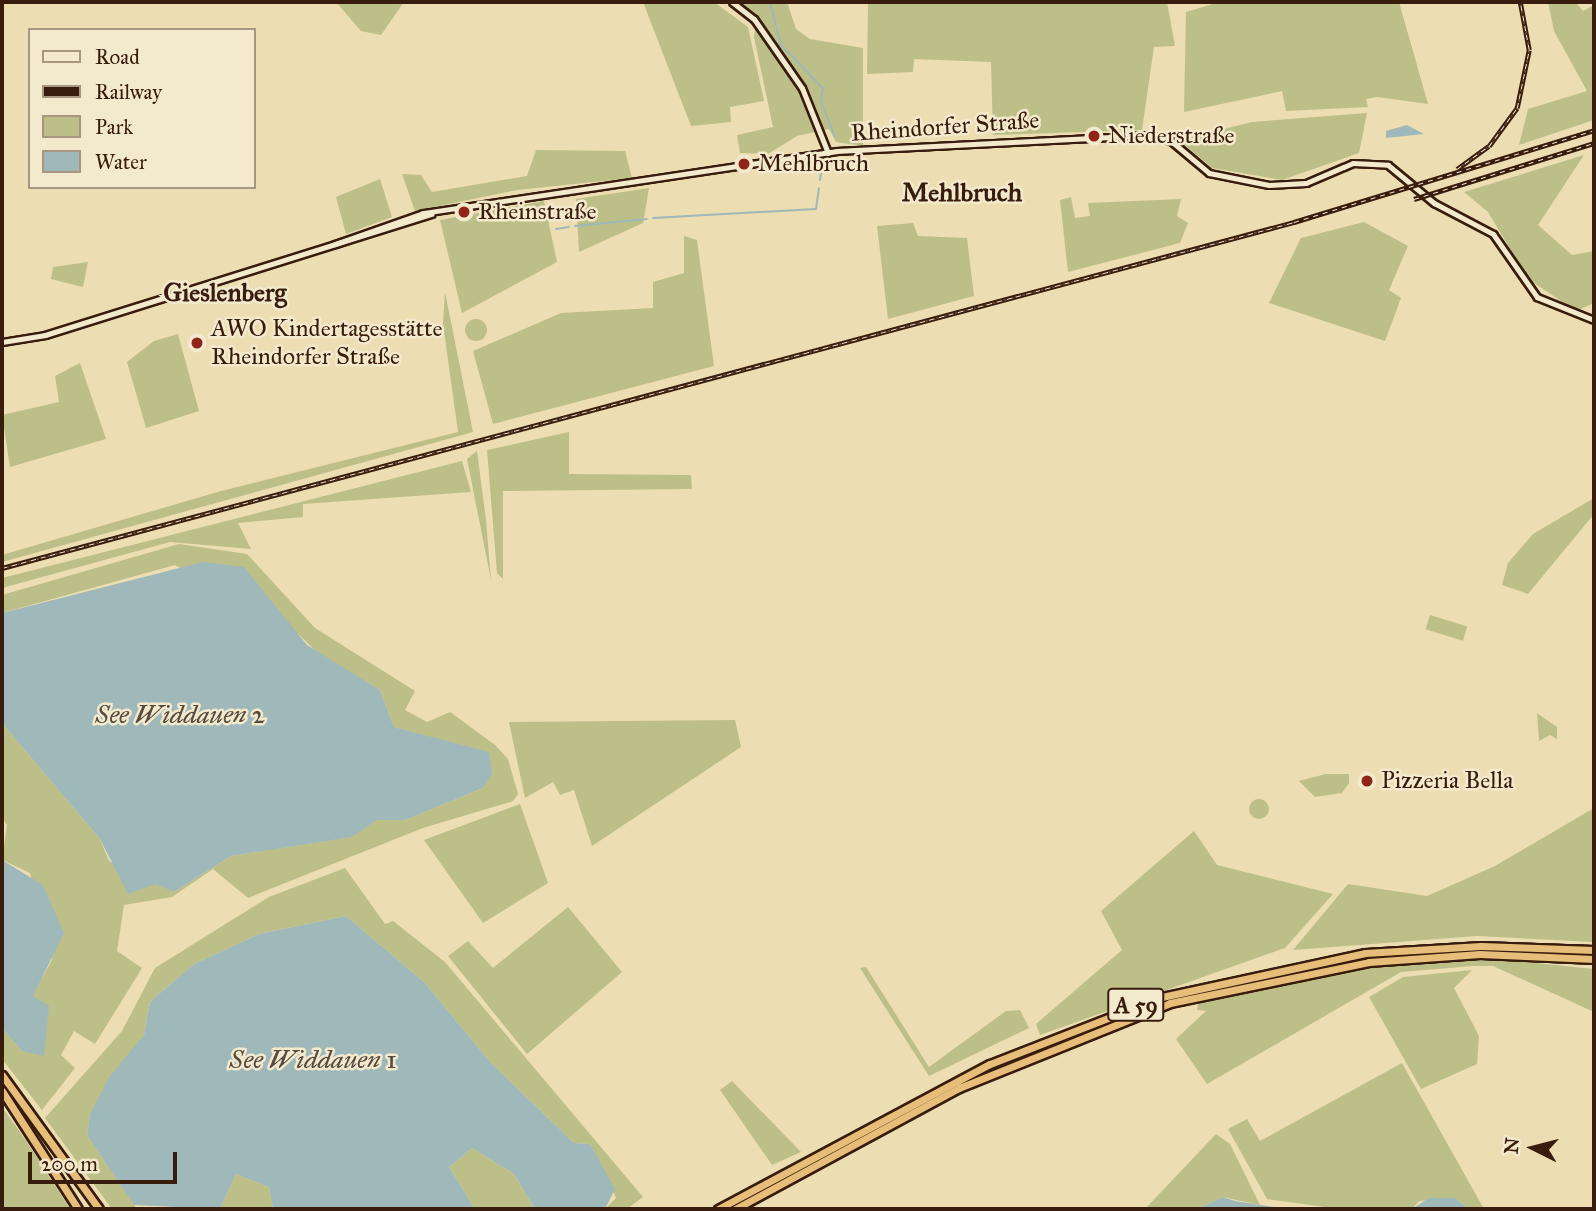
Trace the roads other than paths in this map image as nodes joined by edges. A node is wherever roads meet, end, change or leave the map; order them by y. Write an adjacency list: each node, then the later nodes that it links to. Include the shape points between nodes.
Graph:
1 (732, 2): 2 (main road, via 754,19 802,88)
2 (828, 153): 3 (main road, Rheindorfer Straße, via 1151,135 1171,141 1202,169 1287,186 1353,163 1388,165 1434,203 1493,234 1537,297); 4 (main road, Rheindorfer Straße, via 431,213 45,335)
3 (1594, 320)
4 (2, 342)
5 (1594, 950): 11 (highway, A 59, via 1481,946 1365,953 1162,997 990,1064)
6 (1594, 959): 12 (highway, A 59, via 1480,954 1369,962 1170,1003 1002,1068)
7 (2, 1075): 10 (highway)
8 (2, 1091): 9 (highway)
9 (78, 1209)
10 (99, 1209)
11 (718, 1209)
12 (735, 1209)

